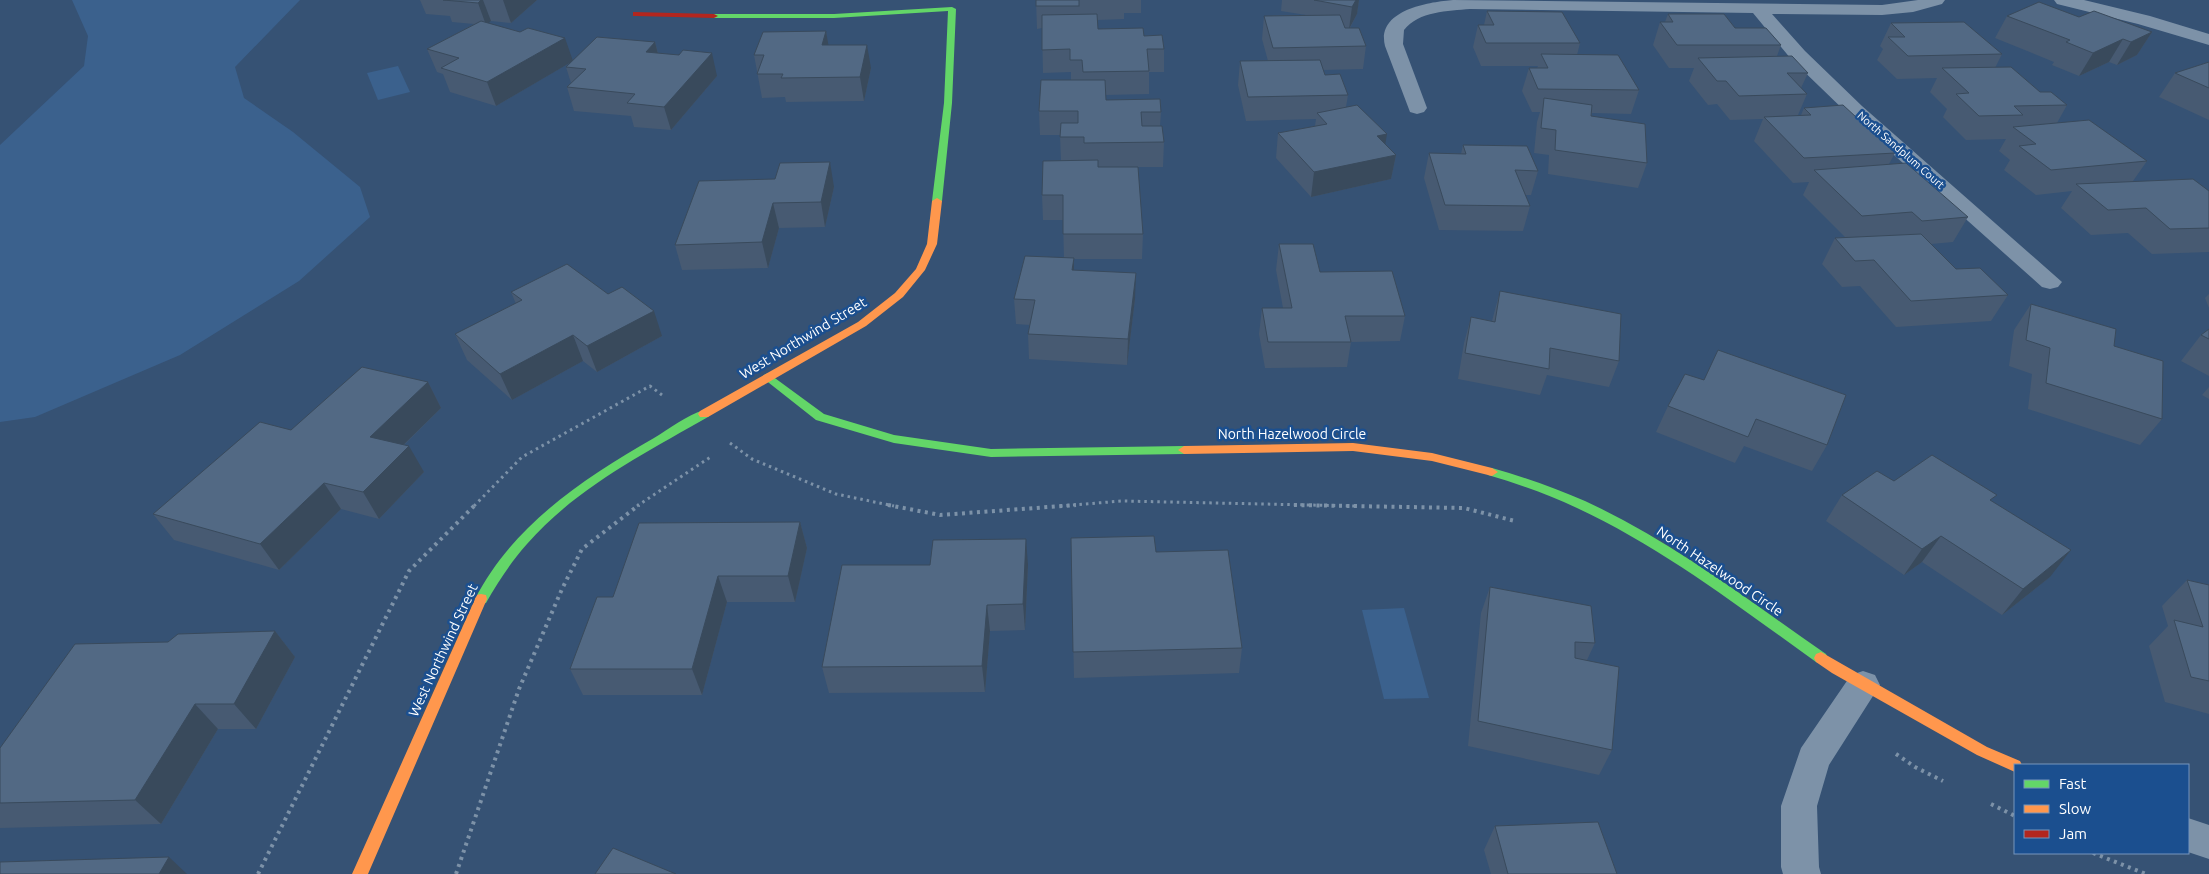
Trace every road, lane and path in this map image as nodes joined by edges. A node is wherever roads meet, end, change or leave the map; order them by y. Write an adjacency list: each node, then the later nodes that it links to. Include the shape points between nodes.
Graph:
1 (1936, 0): 4 (street, via 1913,7 1882,10)
2 (2063, 0): 6 (street)
3 (951, 5): 5 (street, West Northwind Street, via 900,14 776,17); 9 (street, West Northwind Street, via 948,103 932,244 920,270 899,295 862,324)
4 (1759, 9): 7 (street, via 1470,4 1424,10 1396,26 1393,39); 8 (street, North Sandplum Court, via 1798,55 1855,110)
5 (636, 14)
6 (2209, 40)
7 (1417, 108)
8 (2050, 282)
9 (768, 376): 10 (street, West Northwind Street); 15 (street, North Hazelwood Circle, via 820,417 894,439 991,453 1353,447 1432,457 1511,477 1583,505 1660,546)
10 (695, 419): 11 (path); 24 (path, via 650,386 522,457 409,571); 25 (street, West Northwind Street, via 603,472 558,504 515,548 477,606)
11 (731, 444): 12 (path); 14 (path, via 752,459 836,494 940,515 1122,501 1464,508)
12 (723, 449)
13 (715, 454): 26 (path, via 626,513 582,548 519,689)
14 (1518, 522)
15 (1863, 685): 16 (street); 17 (street, North Hazelwood Circle)
16 (1842, 716): 18 (path, via 1915,767); 27 (street, via 1813,759 1799,806)
17 (2014, 766)
18 (1948, 783)
19 (1990, 804): 20 (path)
20 (2014, 816)
21 (2189, 835): 22 (street)
22 (2209, 842)
23 (2095, 854): 28 (path)
24 (258, 874)
25 (360, 874)
26 (456, 874)
27 (1802, 874)
28 (2146, 874)

